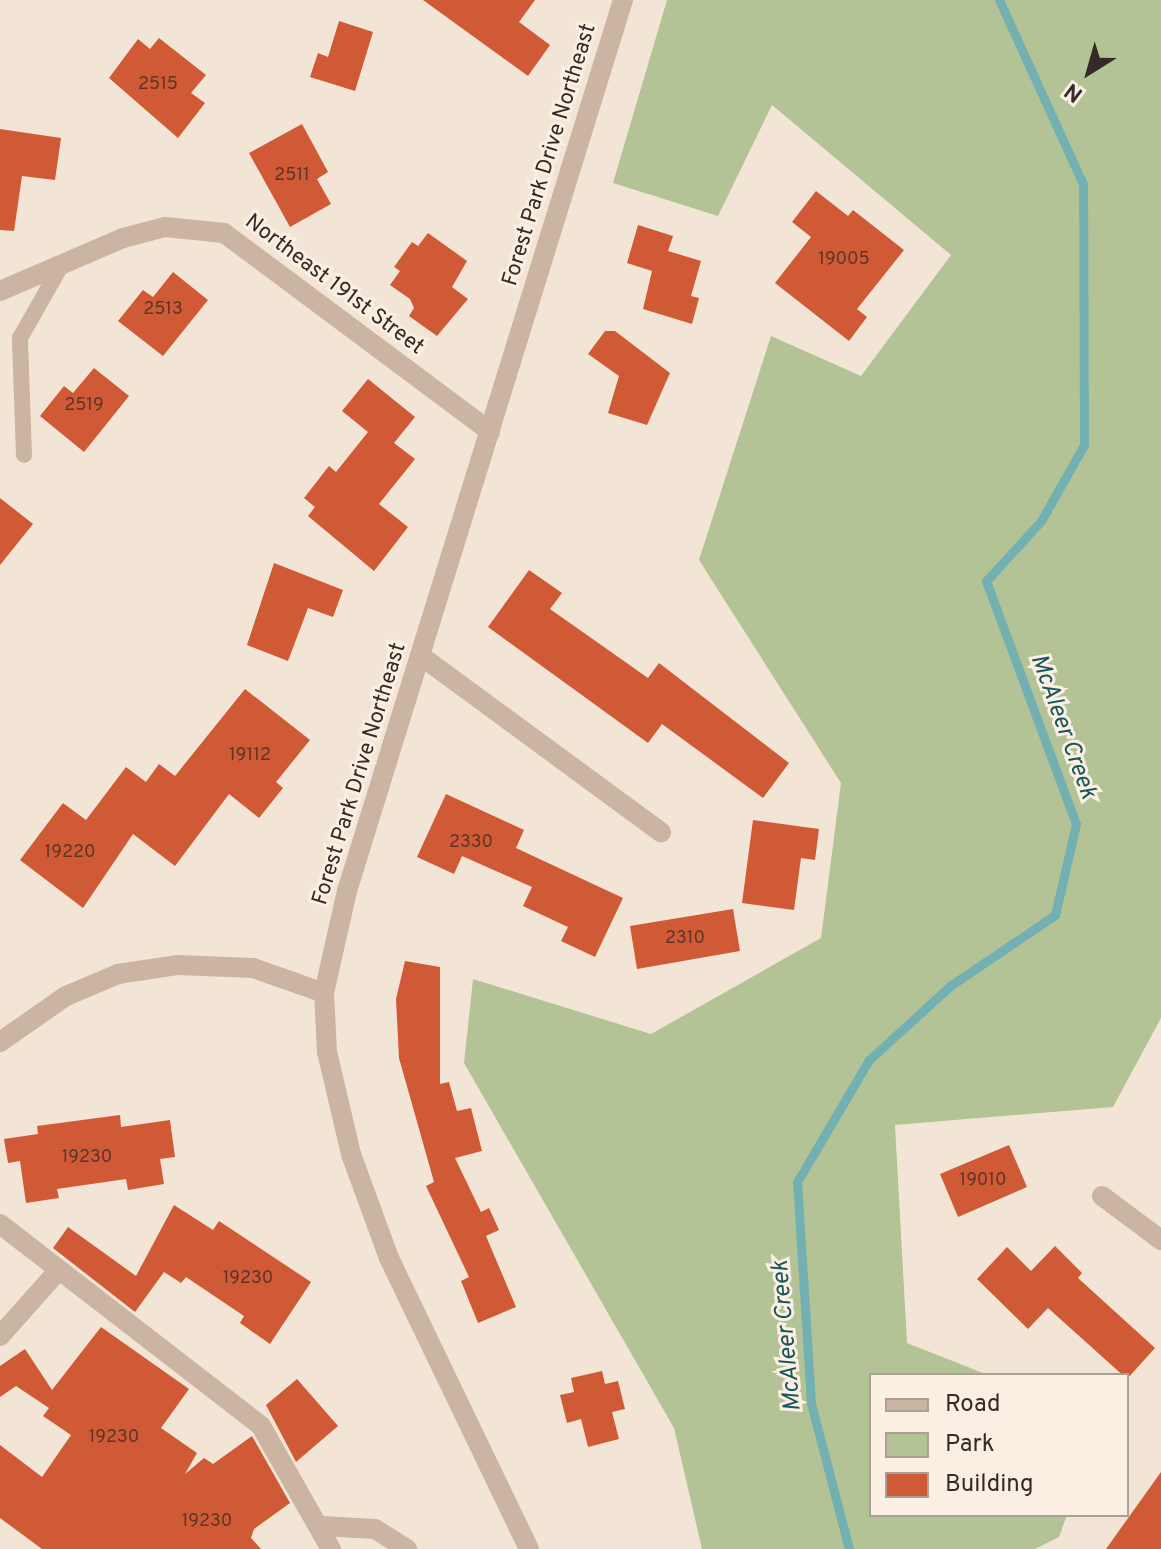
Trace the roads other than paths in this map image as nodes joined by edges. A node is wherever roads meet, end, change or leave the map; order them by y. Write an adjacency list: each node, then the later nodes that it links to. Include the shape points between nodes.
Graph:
1 (623, 0): 4 (street, Forest Park Drive Northeast)
2 (62, 264): 3 (street, Northeast 191st Street); 4 (street, Northeast 191st Street, via 165,227 224,233); 5 (lane, via 20,338)
3 (0, 291)
4 (490, 431): 6 (street, Forest Park Drive Northeast)
5 (24, 455)
6 (421, 656): 7 (street); 8 (street, Forest Park Drive Northeast, via 347,891)
7 (661, 832)
8 (324, 993): 9 (street, via 253,968 178,965 118,974 66,996); 18 (street, Forest Park Drive Northeast, via 327,1052 348,1139 389,1258)
9 (0, 1042)
10 (1102, 1196): 12 (street)
11 (0, 1224): 13 (street)
12 (1161, 1240)
13 (58, 1271): 14 (street); 15 (street, via 261,1426)
14 (0, 1336)
15 (321, 1526): 16 (street); 17 (street, via 375,1529)
16 (331, 1549)
17 (407, 1549)
18 (529, 1549)

